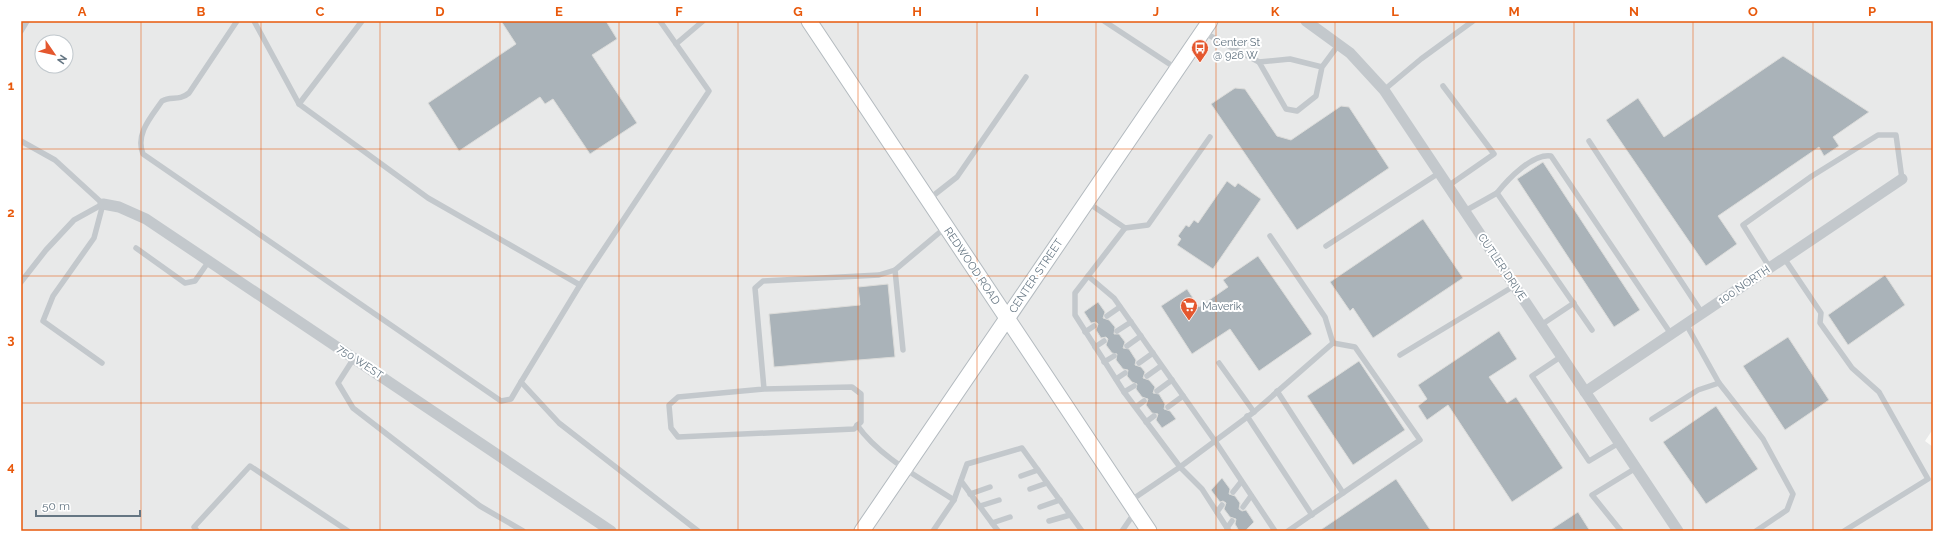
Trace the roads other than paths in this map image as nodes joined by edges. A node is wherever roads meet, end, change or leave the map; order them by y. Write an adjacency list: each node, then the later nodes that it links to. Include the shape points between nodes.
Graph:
1 (28, 21): 12 (lane)
2 (237, 21): 79 (lane, via 189,92 182,98 166,98 162,101 143,130 140,146 143,154 502,401 511,399)
3 (254, 21): 21 (lane)
4 (362, 21): 21 (lane)
5 (660, 21): 13 (lane)
6 (703, 21): 13 (lane)
7 (809, 21): 29 (main road, REDWOOD ROAD)
8 (1104, 21): 17 (lane)
9 (1306, 21): 14 (street, CUTLER DRIVE)
10 (1473, 21): 20 (lane)
11 (1206, 26): 15 (lane); 17 (main road, CENTER STREET)
12 (21, 31)
13 (676, 44): 44 (lane, via 709,91)
14 (1339, 44): 16 (lane); 20 (street, CUTLER DRIVE, via 1362,63)
15 (1259, 62): 16 (lane, via 1290,59); 16 (lane, via 1286,109 1297,111 1316,96)
16 (1322, 67)
17 (1177, 69): 30 (main road, CENTER STREET)
18 (1026, 76): 29 (lane, via 956,177)
19 (1443, 86): 27 (lane, via 1494,154)
20 (1384, 90): 25 (street, CUTLER DRIVE)
21 (299, 104): 44 (lane, via 428,198)
22 (1210, 137): 34 (lane, via 1148,225)
23 (21, 141): 31 (lane, via 55,160)
24 (1589, 141): 48 (lane)
25 (1439, 173): 27 (street, CUTLER DRIVE); 36 (lane)
26 (1902, 178): 38 (street, 100 NORTH); 40 (lane, via 1896,135 1878,135 1812,176 1743,225)
27 (1448, 186): 32 (street, CUTLER DRIVE)
28 (1497, 193): 32 (lane); 46 (lane); 58 (lane, via 1525,165 1544,155 1551,156)
29 (928, 200): 33 (main road, REDWOOD ROAD)
30 (1086, 202): 34 (lane); 50 (main road, CENTER STREET)
31 (103, 204): 39 (street, 750 WEST, via 140,215); 43 (lane, via 74,220); 71 (lane, via 94,238 53,296 43,321)
32 (1465, 211): 45 (street, CUTLER DRIVE)
33 (947, 227): 41 (lane); 50 (main road, REDWOOD ROAD)
34 (1126, 228): 42 (lane)
35 (1270, 236): 61 (lane, via 1325,317)
36 (1326, 246)
37 (136, 248): 39 (lane, via 185,283 195,281)
38 (1784, 258): 40 (street, 100 NORTH); 146 (lane, via 1820,313 1820,323 1852,368 1879,392 1928,479)
39 (209, 261): 69 (street, 750 WEST)
40 (1770, 268): 48 (street, 100 NORTH)
41 (895, 270): 64 (lane); 82 (lane, via 879,275 763,281 755,288)
42 (1088, 276): 47 (lane, via 1114,298); 57 (lane, via 1075,293 1074,315)
43 (21, 282)
44 (580, 285): 79 (lane)
45 (1514, 286): 53 (street, CUTLER DRIVE); 66 (lane)
46 (1574, 303): 53 (lane); 55 (lane)
47 (1120, 307): 49 (lane); 51 (lane)
48 (1702, 313): 52 (street, 100 NORTH)
49 (1107, 316)
50 (1007, 318): 99 (main road, CENTER STREET); 117 (main road, REDWOOD ROAD)
51 (1130, 322): 56 (lane); 59 (lane)
52 (1686, 324): 58 (street, 100 NORTH); 80 (lane)
53 (1540, 325): 68 (street, CUTLER DRIVE)
54 (1094, 326): 57 (lane)
55 (1592, 330)
56 (1117, 331)
57 (1085, 332): 63 (lane)
58 (1671, 334): 86 (street, 100 NORTH)
59 (1141, 336): 62 (lane); 65 (lane)
60 (1104, 341): 63 (lane)
61 (1333, 343): 84 (lane); 110 (lane, via 1355,347 1420,440)
62 (1127, 346)
63 (1095, 347): 70 (lane)
64 (903, 350)
65 (1153, 353): 72 (lane); 74 (lane)
66 (1400, 355)
67 (1114, 356): 70 (lane)
68 (1562, 356): 86 (street, CUTLER DRIVE); 98 (lane, via 1532,376 1588,461)
69 (354, 358): 132 (lane, via 338,383 353,408 480,506); 133 (street, 750 WEST)
70 (1104, 362): 77 (lane)
71 (102, 363)
72 (1138, 363)
73 (1219, 363): 91 (lane)
74 (1161, 366): 76 (lane); 78 (lane)
75 (1125, 373): 77 (lane)
76 (1147, 376)
77 (1116, 379): 85 (lane)
78 (1172, 380): 83 (lane); 87 (lane)
79 (521, 382): 134 (lane, via 559,423)
80 (1719, 383): 94 (lane, via 1698,390); 145 (lane, via 1763,439 1793,494 1788,510)
81 (1134, 386): 85 (lane)
82 (764, 389): 96 (lane, via 852,387 861,394 861,422); 96 (lane, via 678,397 669,405 670,428 678,437 854,429)
83 (1157, 391)
84 (1277, 391): 91 (lane); 110 (lane)
85 (1124, 392): 89 (lane)
86 (1585, 392): 98 (street, CUTLER DRIVE)
87 (1183, 396): 90 (lane); 97 (lane)
88 (1144, 401): 89 (lane)
89 (1136, 407): 95 (lane)
90 (1168, 407)
91 (1254, 412): 93 (lane)
92 (1154, 416): 95 (lane)
93 (1247, 416): 97 (lane); 122 (lane)
94 (1652, 419)
95 (1146, 422): 100 (lane)
96 (857, 425): 99 (lane, via 866,438)
97 (1215, 441): 100 (lane); 105 (lane)
98 (1620, 443): 101 (street, CUTLER DRIVE)
99 (904, 467): 113 (lane); 135 (main road, CENTER STREET)
100 (1180, 467): 117 (lane); 121 (lane, via 1202,489)
101 (1636, 468): 143 (lane, via 1592,496); 144 (street, CUTLER DRIVE)
102 (1038, 470): 103 (lane); 104 (lane, via 1022,448 967,464); 106 (lane)
103 (1022, 476)
104 (961, 481): 111 (lane); 113 (lane)
105 (1241, 482): 109 (lane); 112 (lane)
106 (1048, 483): 108 (lane); 115 (lane)
107 (990, 487): 111 (lane)
108 (1030, 489)
109 (1233, 492)
110 (1343, 493): 122 (lane)
111 (970, 494): 116 (lane)
112 (1251, 496): 120 (lane); 141 (lane)
113 (954, 500): 136 (lane)
114 (999, 500): 116 (lane)
115 (1060, 500): 119 (lane); 123 (lane)
116 (980, 506): 127 (lane)
117 (1133, 506): 139 (lane); 140 (main road, REDWOOD ROAD)
118 (1222, 506): 121 (lane)
119 (1040, 507)
120 (1243, 507)
121 (1217, 512): 130 (lane)
122 (1312, 514): 142 (lane)
123 (1070, 515): 126 (lane); 129 (lane)
124 (1010, 517): 127 (lane)
125 (1232, 521): 130 (lane)
126 (1050, 522)
127 (992, 523): 137 (lane)
128 (194, 530): 131 (lane, via 250,466)
129 (1081, 530): 138 (lane)
130 (1228, 530)
131 (348, 531)
132 (523, 531)
133 (611, 531)
134 (698, 531)
135 (862, 531)
136 (933, 531)
137 (998, 531)
138 (1073, 531)
139 (1122, 531)
140 (1150, 531)
141 (1275, 531)
142 (1288, 531)
143 (1621, 531)
144 (1678, 531)
145 (1756, 531)
146 (1844, 531)

